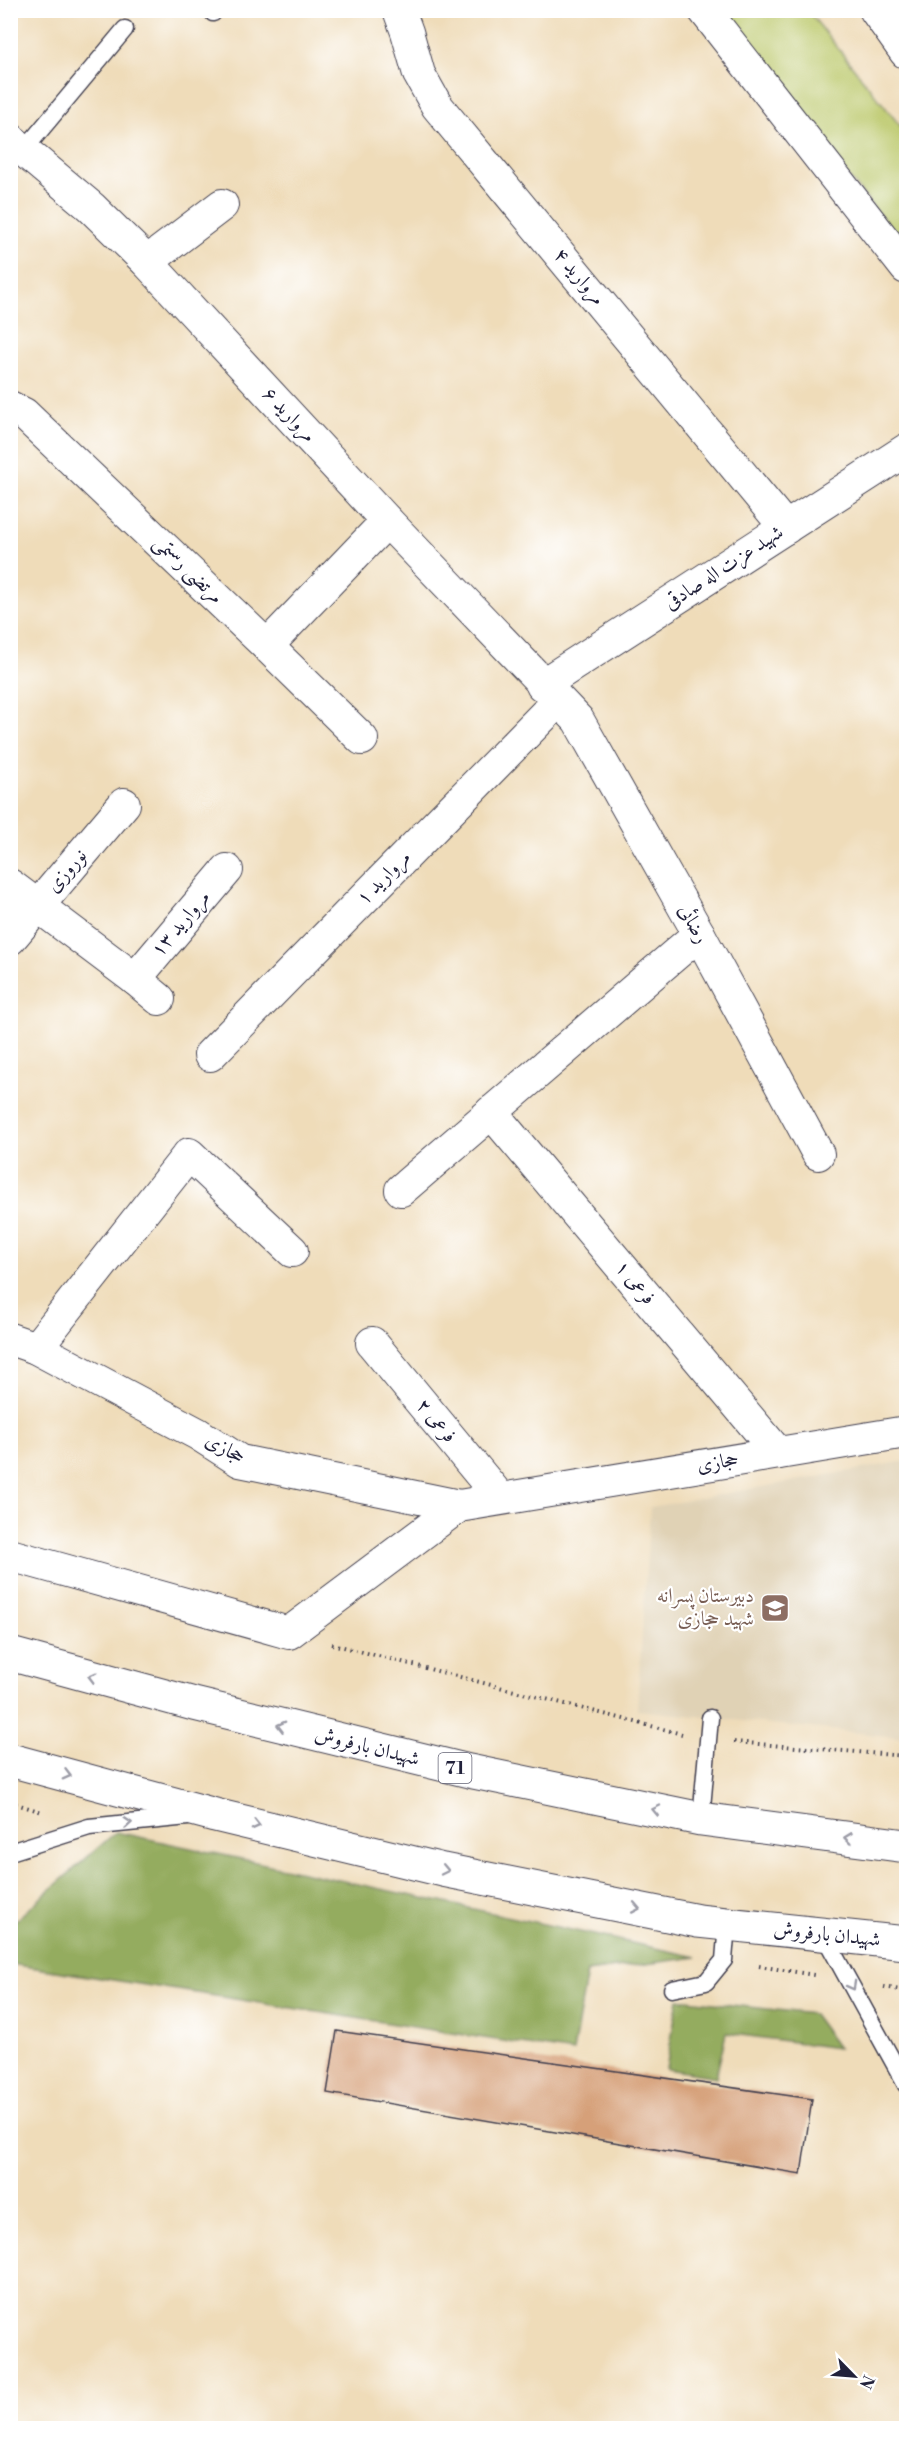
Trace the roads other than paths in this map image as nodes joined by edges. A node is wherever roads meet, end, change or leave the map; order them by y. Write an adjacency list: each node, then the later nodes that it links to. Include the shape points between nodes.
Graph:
1 (399, 10): 13 (street, مروارید ۴, via 419,74 437,106)
2 (704, 10): 9 (street)
3 (876, 10): 5 (main road)
4 (125, 29): 6 (lane)
5 (906, 52)
6 (17, 145): 8 (street, مروارید ۶, via 91,207)
7 (222, 205): 8 (street)
8 (147, 262): 12 (street, مروارید ۶)
9 (906, 267)
10 (15, 417): 14 (street, مرتضی رستمی)
11 (906, 450): 13 (street, شهید عزت اله صادقی)
12 (387, 520): 14 (street); 15 (street, مروارید ۶)
13 (786, 528): 15 (street, شهید عزت اله صادقی)
14 (267, 646): 16 (street, مرتضی رستمی)
15 (550, 693): 21 (street, رضائی, via 578,720); 25 (street, مروارید ۱)
16 (362, 739)
17 (124, 804): 20 (street, نوروزی)
18 (227, 870): 23 (street, مروارید ۱۳)
19 (10, 885): 20 (street)
20 (38, 904): 22 (street, نوروزی); 23 (street)
21 (699, 934): 26 (street); 27 (street, رضائی)
22 (10, 939)
23 (135, 979): 24 (street)
24 (159, 999)
25 (210, 1055)
26 (491, 1112): 28 (street); 33 (street, فرعی ۱)
27 (818, 1154)
28 (401, 1190)
29 (292, 1251): 31 (street, via 189,1154)
30 (372, 1343): 34 (street, فرعی ۲)
31 (23, 1344): 35 (street, حجازی, via 198,1434 240,1461)
32 (906, 1432): 33 (street, حجازی)
33 (778, 1453): 34 (street, حجازی)
34 (500, 1498): 35 (street, حجازی)
35 (459, 1506): 36 (street, حجازی, via 289,1633)
36 (10, 1555)
37 (10, 1654): 41 (main road, شهیدان بارفروش / 71, one-way to 37, via 469,1771 194,1704)
38 (710, 1718): 41 (lane)
39 (10, 1760): 40 (main road, شهیدان بارفروش, one-way to 40)
40 (215, 1815): 43 (lane, one-way to 40, via 89,1827); 44 (main road, شهیدان بارفروش, one-way to 44, via 443,1870)
41 (701, 1819): 42 (main road, شهیدان بارفروش / 71, one-way to 41)
42 (906, 1846)
43 (10, 1852)
44 (727, 1924): 45 (main road, شهیدان بارفروش); 47 (lane, via 724,1960 706,1982)
45 (823, 1934): 46 (main road, شهیدان بارفروش); 48 (lane, one-way to 48)
46 (906, 1944)
47 (672, 1989)
48 (906, 2085)

